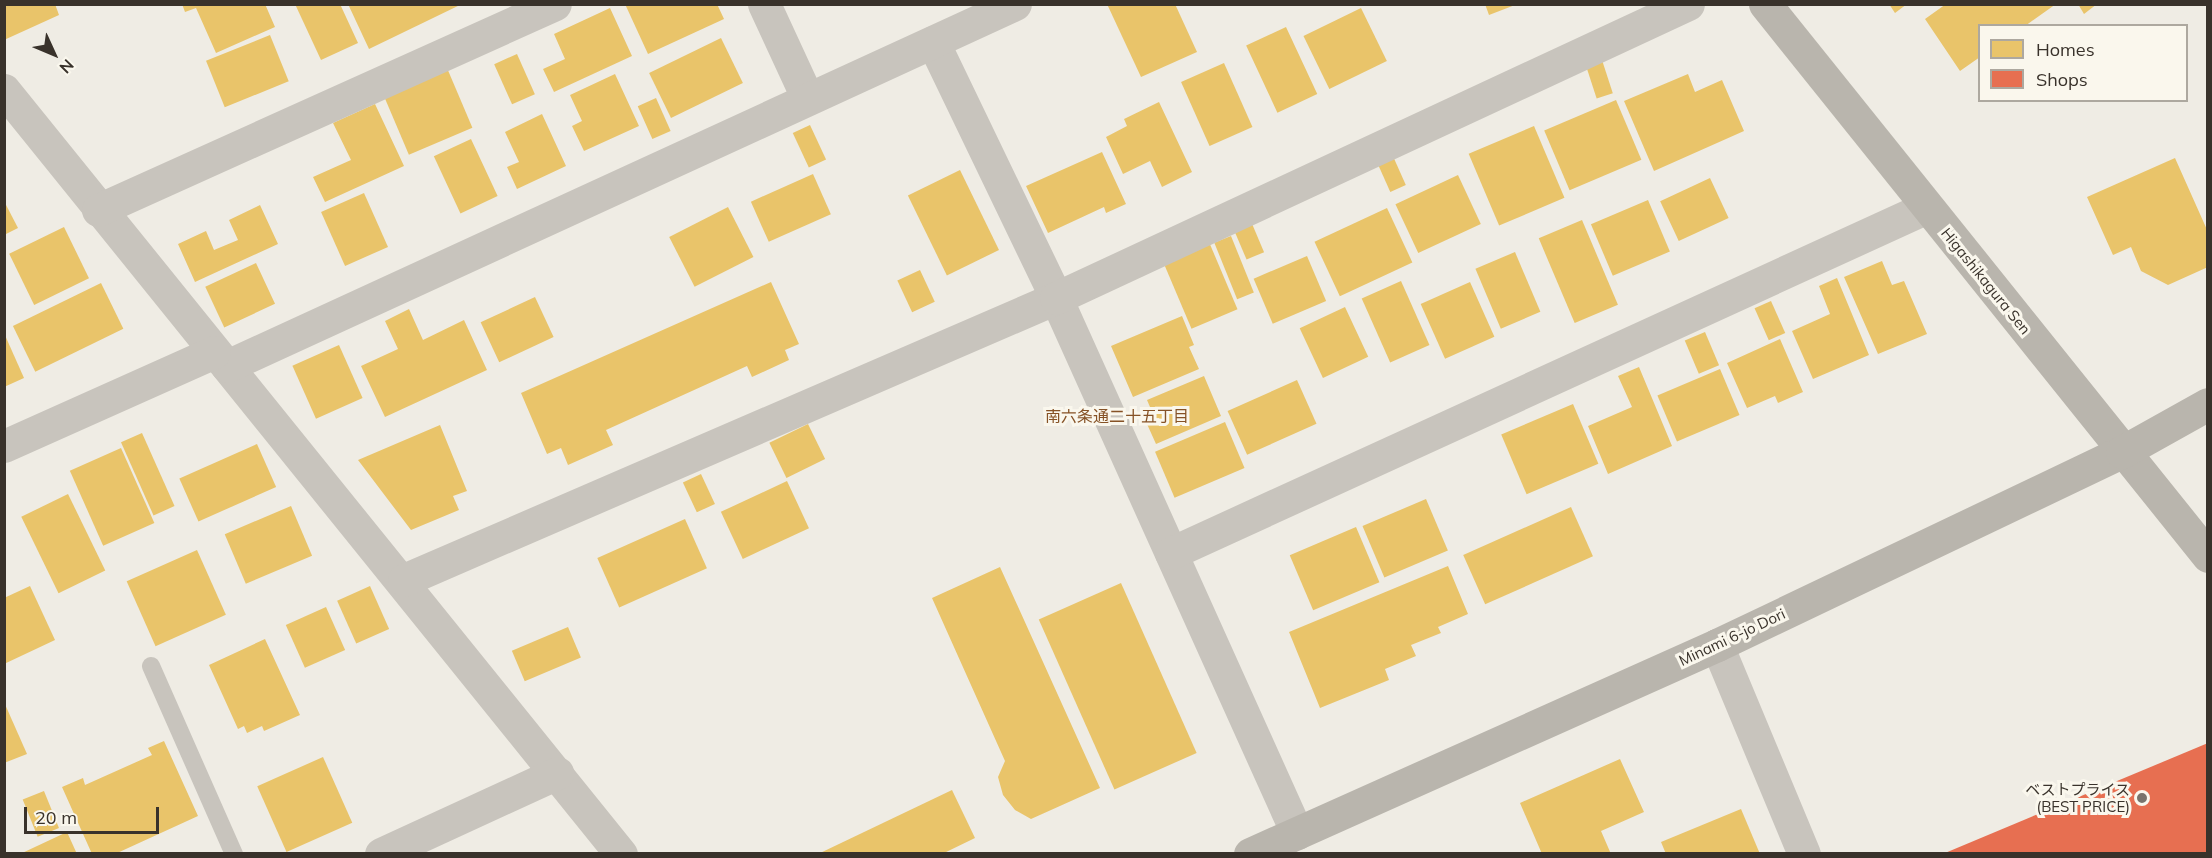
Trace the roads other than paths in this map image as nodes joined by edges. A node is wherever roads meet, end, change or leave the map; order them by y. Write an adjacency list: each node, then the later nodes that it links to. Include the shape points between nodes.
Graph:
1 (555, 4): 10 (street)
2 (764, 4): 8 (street)
3 (1014, 4): 6 (street)
4 (1688, 4): 11 (street)
5 (1765, 4): 9 (street, Higashikagura Sen)
6 (933, 42): 8 (street); 11 (street)
7 (4, 90): 10 (street)
8 (807, 97): 12 (street)
9 (1927, 207): 15 (street, Higashikagura Sen); 16 (street)
10 (98, 210): 12 (street)
11 (1056, 298): 16 (street); 18 (street)
12 (220, 359): 14 (street); 18 (street)
13 (2208, 404): 15 (street, Minami 6-jo Dori)
14 (4, 446)
15 (2122, 452): 17 (street, Higashikagura Sen); 19 (street, Minami 6-jo Dori)
16 (1171, 553): 22 (street)
17 (2208, 556)
18 (404, 580): 21 (street)
19 (1717, 645): 22 (street, Minami 6-jo Dori); 27 (street)
20 (151, 666): 23 (lane)
21 (557, 773): 24 (street); 25 (street)
22 (1297, 833): 26 (street, Minami 6-jo Dori)
23 (234, 854)
24 (381, 854)
25 (621, 854)
26 (1250, 854)
27 (1804, 854)

